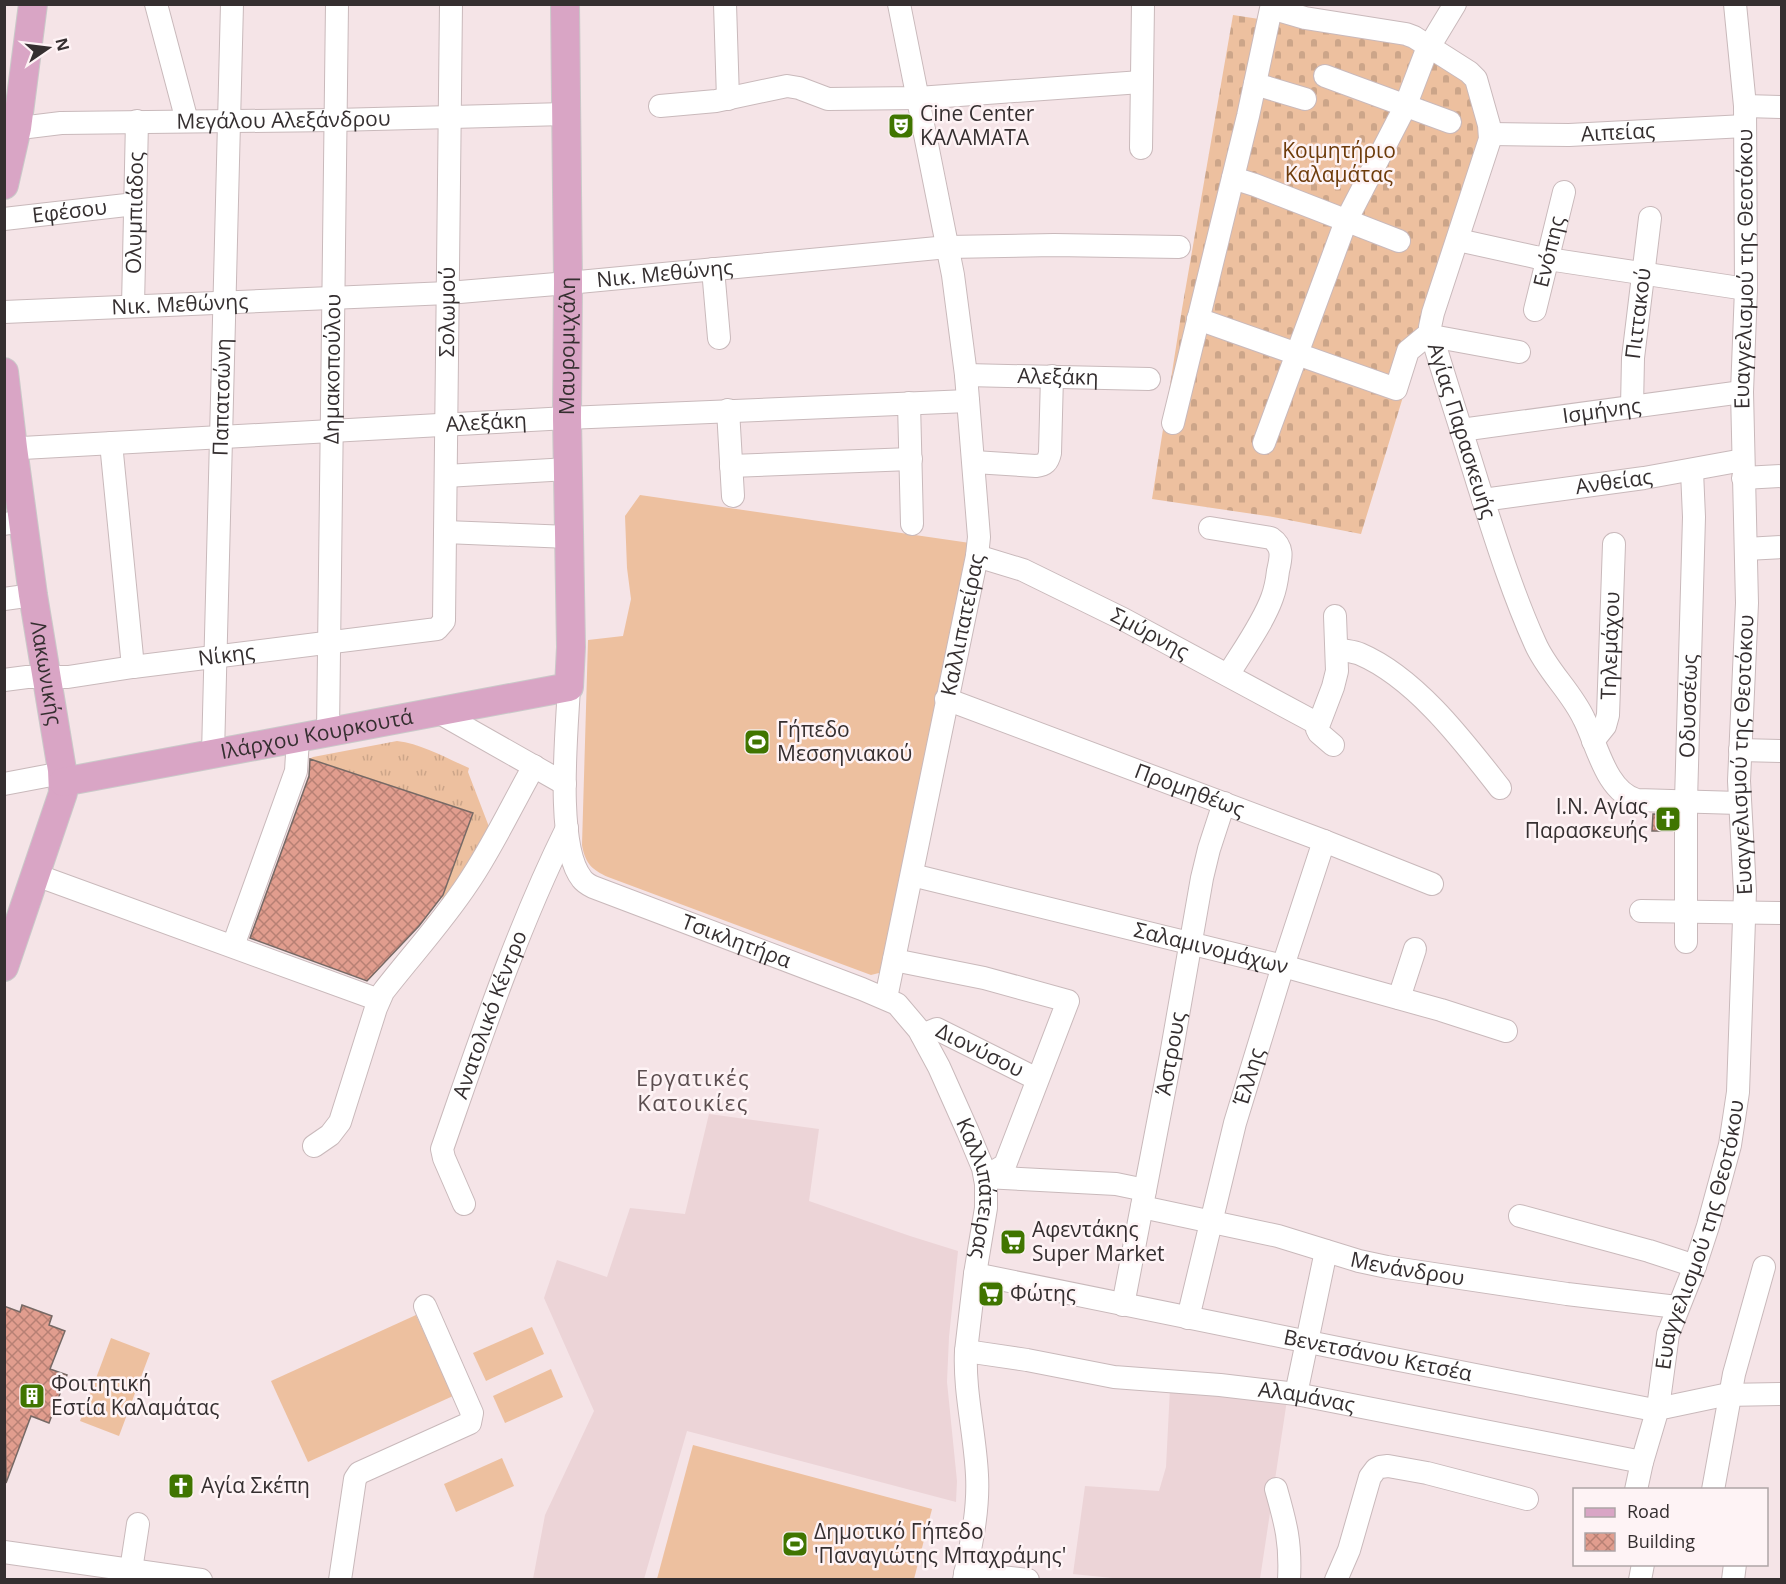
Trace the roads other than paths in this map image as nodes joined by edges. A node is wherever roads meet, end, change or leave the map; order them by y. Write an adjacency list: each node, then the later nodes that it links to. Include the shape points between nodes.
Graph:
1 (33, 4): 31 (main road)
2 (156, 4): 28 (street)
3 (232, 4): 29 (street, Παπατσώνη)
4 (337, 4): 26 (street, Δημακοπούλου)
5 (451, 4): 25 (street, Σολωμού)
6 (565, 4): 23 (main road, Μαυρομιχάλη)
7 (725, 4): 18 (street)
8 (899, 4): 17 (street)
9 (1143, 4): 15 (street)
10 (1273, 4): 13 (street, via 1281,11 1305,18 1406,34); 16 (street)
11 (1455, 4): 13 (street)
12 (1735, 4): 24 (street, Ευαγγελισμού της Θεοτόκου)
13 (1429, 48): 21 (street); 32 (street, via 1476,79)
14 (1325, 76): 21 (street)
15 (1141, 82): 17 (street); 33 (street)
16 (1255, 84): 19 (street); 34 (street)
17 (918, 98): 18 (street, via 828,99 787,86); 43 (street)
18 (728, 99): 20 (street)
19 (1305, 99)
20 (660, 106)
21 (1405, 107): 30 (street); 40 (street)
22 (1782, 107): 24 (street, Αιπείας)
23 (566, 114): 25 (street, Μεγάλου Αλεξάνδρου); 48 (main road, Μαυρομιχάλη)
24 (1745, 116): 32 (street, Αιπείας, via 1569,135); 49 (street, Ευαγγελισμού της Θεοτόκου)
25 (450, 117): 26 (street, Μεγάλου Αλεξάνδρου); 50 (street, Σολωμού)
26 (335, 120): 29 (street, Μεγάλου Αλεξάνδρου); 51 (street, Δημακοπούλου)
27 (137, 121): 28 (street, Μεγάλου Αλεξάνδρου); 31 (street, Μεγάλου Αλεξάνδρου); 37 (street, Ολυμπιάδος)
28 (187, 121): 29 (street, Μεγάλου Αλεξάνδρου)
29 (229, 121): 52 (street, Παπατσώνη)
30 (1450, 122)
31 (11, 129): 35 (main road)
32 (1490, 134): 41 (street, Αγίας Παρασκευής)
33 (1141, 148)
34 (1233, 178): 40 (street); 56 (street)
35 (4, 185)
36 (1564, 192): 45 (street, Ενόπης)
37 (135, 204): 39 (street, Εφέσου); 53 (street, Ολυμπιάδος)
38 (1650, 218): 47 (street, Πιττακού)
39 (4, 219)
40 (1346, 221): 42 (street); 60 (street)
41 (1458, 240): 45 (street); 57 (street, Αγίας Παρασκευής, via 1433,313)
42 (1399, 241)
43 (948, 247): 44 (street, Νικ. Μεθώνης); 46 (street, Νικ. Μεθώνης); 62 (street, Καλλιπατείρας)
44 (1179, 247)
45 (1548, 259): 47 (street); 54 (street, Ενόπης)
46 (713, 269): 48 (street, Νικ. Μεθώνης); 58 (street)
47 (1642, 274): 49 (street); 68 (street, Πιττακού)
48 (568, 283): 50 (street, Νικ. Μεθώνης); 70 (main road, Μαυρομιχάλη)
49 (1746, 289): 65 (street, Ευαγγελισμού της Θεοτόκου)
50 (448, 293): 51 (street, Νικ. Μεθώνης); 72 (street, Σολωμού)
51 (334, 297): 52 (street, Νικ. Μεθώνης); 74 (street, Δημακοπούλου)
52 (224, 303): 53 (street, Νικ. Μεθώνης); 75 (street, Παπατσώνη)
53 (133, 306): 55 (street, Νικ. Μεθώνης)
54 (1535, 310)
55 (4, 312)
56 (1198, 319): 60 (street); 71 (street)
57 (1431, 334): 59 (street); 60 (street, via 1408,351 1395,389); 73 (street, Αγίας Παρασκευής)
58 (719, 338)
59 (1519, 352)
60 (1296, 354): 77 (street)
61 (4, 372): 78 (main road, Λακωνικής)
62 (966, 375): 63 (street, Αλεξάκη); 66 (street, Καλλιπατείρας)
63 (1052, 376): 64 (street, Αλεξάκη); 80 (street, via 1048,460 1036,466)
64 (1149, 379)
65 (1742, 392): 68 (street, Ισμήνης); 83 (street, Ευαγγελισμού της Θεοτόκου)
66 (968, 401): 67 (street, Αλεξάκη); 80 (street, Καλλιπατείρας)
67 (909, 403): 69 (street, Αλεξάκη); 79 (street)
68 (1632, 407): 73 (street, Ισμήνης)
69 (728, 410): 70 (street, Αλεξάκη); 81 (street)
70 (567, 418): 72 (street, Αλεξάκη); 82 (main road, Μαυρομιχάλη)
71 (1173, 423)
72 (446, 425): 74 (street, Αλεξάκη); 85 (street, Σολωμού)
73 (1461, 430): 88 (street, Αγίας Παρασκευής)
74 (331, 431): 75 (street, Αλεξάκη); 102 (street, Δημακοπούλου)
75 (221, 437): 76 (street, Αλεξάκη); 104 (street, Παπατσώνη)
76 (111, 443): 78 (street, Αλεξάκη); 105 (street)
77 (1264, 443)
78 (9, 449): 89 (main road, Λακωνικής)
79 (911, 459): 81 (street); 90 (street)
80 (974, 462): 97 (street, Καλλιπατείρας)
81 (731, 466): 87 (street)
82 (568, 469): 85 (street); 93 (main road, Μαυρομιχάλη)
83 (1743, 469): 84 (street, Ανθείας); 86 (street, Ανθείας); 96 (street, Ευαγγελισμού της Θεοτόκου)
84 (1692, 471): 88 (street, Ανθείας); 125 (street, Οδυσσέως)
85 (446, 476): 92 (street, Σολωμού)
86 (1782, 476)
87 (733, 496)
88 (1483, 500): 115 (street, Αγίας Παρασκευής, via 1536,646 1574,701)
89 (14, 523): 98 (main road, Λακωνικής)
90 (912, 524)
91 (1210, 528): 106 (street, via 1271,538 1280,548 1281,556 1268,609)
92 (445, 532): 93 (street); 101 (street, Σολωμού)
93 (569, 537): 109 (main road, Μαυρομιχάλη)
94 (1614, 544): 115 (street, Τηλεμάχου, via 1608,715)
95 (1782, 547): 96 (street)
96 (1746, 549): 117 (street, Ευαγγελισμού της Θεοτόκου)
97 (977, 556): 106 (street, Σμύρνης, via 1023,570); 110 (street, Καλλιπατείρας)
98 (33, 595): 99 (street); 107 (main road, Λακωνικής)
99 (4, 599)
100 (1335, 616): 103 (street)
101 (444, 621): 102 (street, Νίκης, via 437,628)
102 (329, 642): 104 (street, Νίκης); 113 (street, Δημακοπούλου)
103 (1338, 649): 112 (street, via 1335,682); 124 (street, via 1377,663 1420,696 1464,741)
104 (215, 658): 105 (street, Νίκης); 119 (street, Παπατσώνη)
105 (133, 667): 107 (street, Νίκης)
106 (1228, 675): 112 (street, Σμύρνης)
107 (47, 678): 108 (street, Νίκης); 121 (main road, Λακωνικής)
108 (4, 680)
109 (569, 687): 111 (main road, Ιλάρχου Κουρκουτά); 123 (street)
110 (946, 699): 126 (street, Προμηθέως); 131 (street, Καλλιπατείρας)
111 (438, 712): 113 (main road, Ιλάρχου Κουρκουτά); 120 (street)
112 (1318, 724): 116 (street, via 1319,733)
113 (328, 732): 114 (main road, Ιλάρχου Κουρκουτά)
114 (298, 738): 119 (main road, Ιλάρχου Κουρκουτά); 139 (street, via 296,771)
115 (1593, 741): 125 (street, Αγίας Παρασκευής, via 1604,767 1627,796 1637,800)
116 (1333, 745)
117 (1740, 750): 118 (street); 127 (street, Ευαγγελισμού της Θεοτόκου)
118 (1782, 751)
119 (213, 754): 121 (main road, Ιλάρχου Κουρκουτά)
120 (534, 766): 123 (street); 146 (street, via 486,857)
121 (63, 778): 122 (street); 130 (main road, Λακωνικής, via 63,798)
122 (4, 784)
123 (565, 784): 128 (street)
124 (1500, 788)
125 (1686, 801): 127 (street, Αγίας Παρασκευής); 134 (street, Οδυσσέως)
126 (1224, 803): 129 (street, Προμηθέως); 138 (street, Άστρους, via 1209,849)
127 (1739, 803): 135 (street, Ευαγγελισμού της Θεοτόκου)
128 (567, 828): 144 (street, Τσικλητήρα, via 577,870 593,887); 153 (street, Ανατολικό Κέντρο, via 500,982 442,1149)
129 (1324, 840): 132 (street, Προμηθέως); 142 (street, Έλλης)
130 (36, 875): 139 (street); 143 (main road, Λακωνικής)
131 (912, 875): 138 (street, Σαλαμινομάχων); 141 (street, Καλλιπατείρας)
132 (1432, 884)
133 (1641, 911): 134 (street)
134 (1686, 911): 135 (street); 137 (street, Οδυσσέως)
135 (1745, 912): 136 (street); 157 (street, Ευαγγελισμού της Θεοτόκου, via 1731,1145)
136 (1782, 913)
137 (1686, 942)
138 (1191, 944): 142 (street, Σαλαμινομάχων); 152 (street, Άστρους)
139 (233, 946): 146 (street)
140 (1415, 949): 145 (street)
141 (894, 960): 144 (street, Καλλιπατείρας); 149 (street, via 984,978 1068,1001)
142 (1283, 966): 145 (street, Σαλαμινομάχων); 155 (street, Έλλης, via 1238,1112)
143 (4, 967)
144 (886, 998): 148 (street, Καλλιπάτειρας, via 903,1010)
145 (1399, 998): 147 (street, Σαλαμινομάχων)
146 (379, 1000): 150 (street, via 340,1122)
147 (1506, 1031)
148 (922, 1035): 149 (street, Διονύσου, via 937,1029); 151 (street, Καλλιπάτειρας, via 968,1131)
149 (1037, 1079): 151 (street, via 1005,1166)
150 (314, 1146)
151 (985, 1177): 152 (street, Μενάνδρου, via 1116,1184); 159 (street, Καλλιπάτειρας, via 986,1208)
152 (1144, 1199): 155 (street, Μενάνδρου); 160 (street, Άστρους)
153 (464, 1204)
154 (1520, 1216): 157 (street)
155 (1211, 1221): 156 (street, Μενάνδρου); 163 (street, Έλλης)
156 (1326, 1251): 162 (street, Μενάνδρου, via 1419,1273); 164 (street)
157 (1695, 1266): 162 (street, Ευαγγελισμού της Θεοτόκου)
158 (1764, 1267): 167 (street)
159 (975, 1274): 160 (street, Βενετσάνου Κετσέα); 165 (street, Καλλιπάτειρας)
160 (1122, 1305): 163 (street, Βενετσάνου Κετσέα)
161 (425, 1306): 180 (street, via 472,1413 470,1422 359,1473)
162 (1677, 1307): 169 (street, Ευαγγελισμού της Θεοτόκου, via 1668,1334)
163 (1188, 1318): 164 (street, Βενετσάνου Κετσέα)
164 (1307, 1342): 166 (street); 169 (street, Βενετσάνου Κετσέα)
165 (966, 1351): 166 (street, Αλαμάνας, via 1114,1377); 178 (street, Καλλιπάτειρας, via 977,1488)
166 (1296, 1394): 170 (street, Αλαμάνας)
167 (1731, 1394): 168 (street, Βενετσάνου Κετσέα); 169 (street, Βενετσάνου Κετσέα); 172 (street)
168 (1782, 1394)
169 (1658, 1408): 170 (street, Ευαγγελισμού της Θεοτόκου)
170 (1642, 1462): 171 (street, Ευαγγελισμού της Θεοτόκου)
171 (1636, 1488)
172 (1713, 1488)
173 (1276, 1489): 182 (street, via 1289,1538)
174 (1527, 1499): 183 (street, via 1415,1470 1380,1467 1370,1477 1350,1550)
175 (138, 1524): 177 (street)
176 (4, 1552): 177 (street)
177 (131, 1570): 179 (street)
178 (965, 1576): 181 (street)
179 (201, 1580)
180 (340, 1580)
181 (1028, 1580)
182 (1289, 1580)
183 (1336, 1580)

